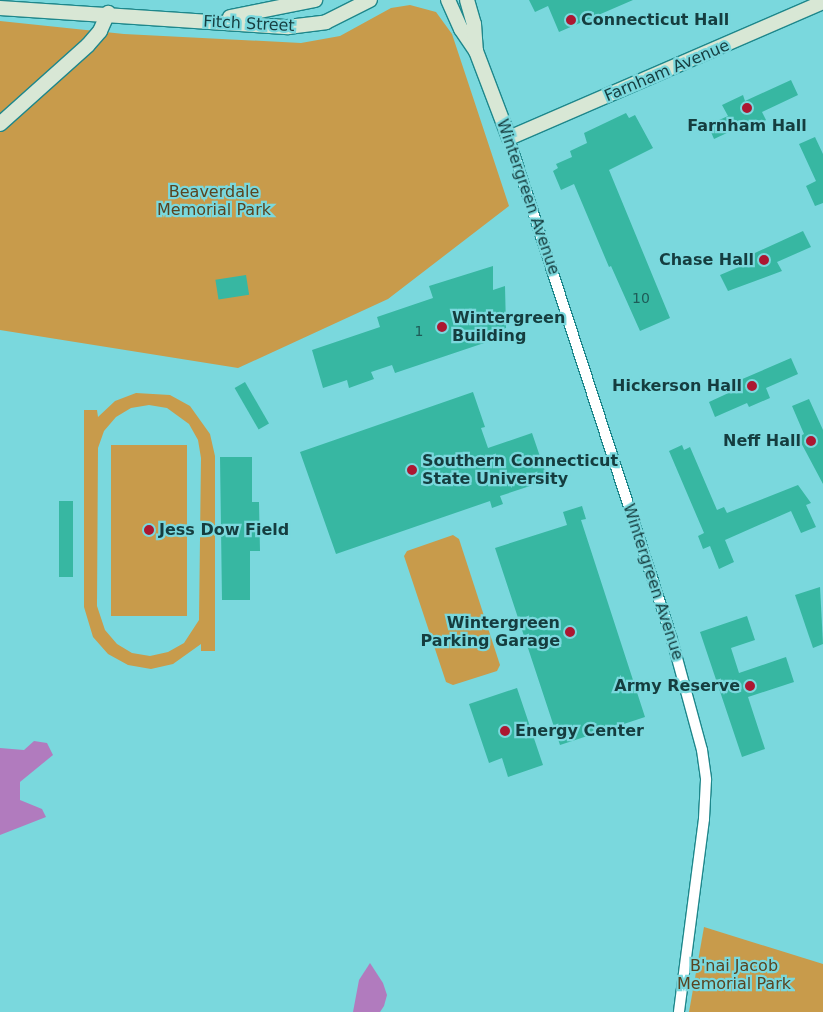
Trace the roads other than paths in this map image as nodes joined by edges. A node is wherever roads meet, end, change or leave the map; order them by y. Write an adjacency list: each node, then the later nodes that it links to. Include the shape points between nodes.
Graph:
1 (315, 0): 8 (street, Fitch Street, via 246,16)
2 (370, 0): 8 (street, Fitch Street, via 326,22 306,26)
3 (448, 0): 9 (street, Wintergreen Avenue, via 461,29)
4 (468, 0): 9 (street, Wintergreen Avenue)
5 (823, 2): 11 (street, Farnham Avenue)
6 (0, 8): 7 (street, Fitch Street)
7 (108, 13): 8 (street, Fitch Street); 10 (street, via 100,32 88,45)
8 (182, 20)
9 (476, 51): 11 (street, Wintergreen Avenue)
10 (0, 124)
11 (509, 138): 12 (street, Wintergreen Avenue, via 671,636 702,750 706,780 704,819)
12 (679, 1012)

